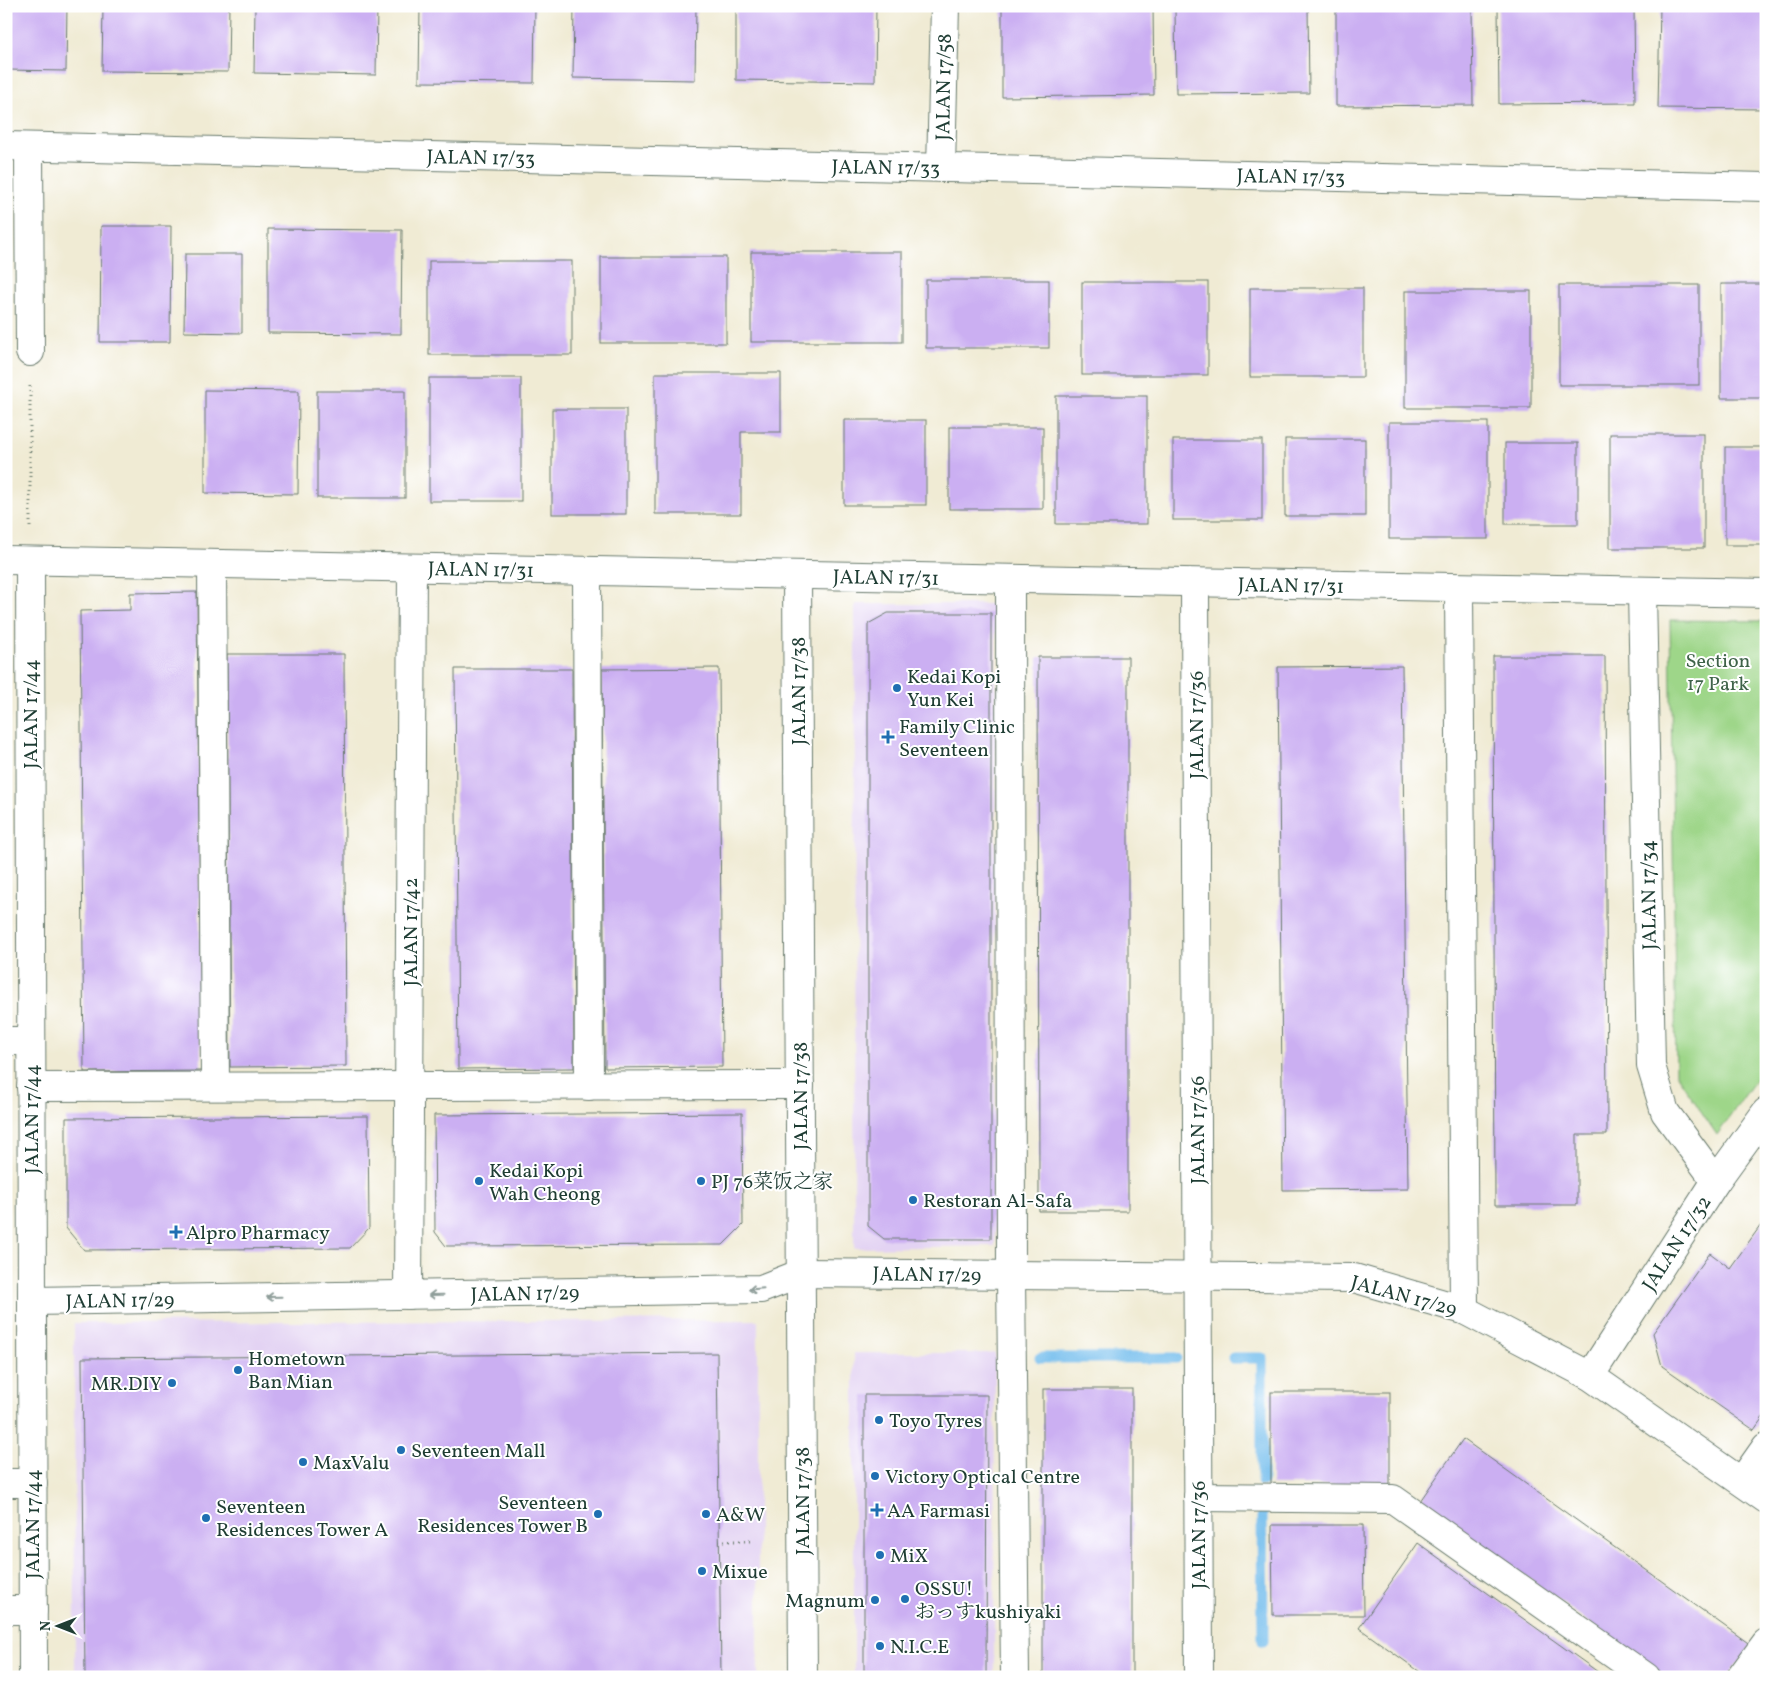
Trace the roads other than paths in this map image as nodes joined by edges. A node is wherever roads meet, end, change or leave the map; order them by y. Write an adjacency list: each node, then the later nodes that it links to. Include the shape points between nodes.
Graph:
1 (944, 6): 3 (street, JALAN 17/58)
2 (18, 147): 3 (street, JALAN 17/33); 5 (street)
3 (941, 168): 4 (street, JALAN 17/33)
4 (1766, 187)
5 (30, 352)
6 (18, 560): 7 (street, JALAN 17/31); 16 (street, JALAN 17/44)
7 (212, 564): 8 (street, JALAN 17/31); 18 (street)
8 (412, 568): 9 (street, JALAN 17/31); 19 (street, JALAN 17/42)
9 (587, 571): 10 (street, JALAN 17/31); 20 (street)
10 (797, 575): 11 (street, JALAN 17/31); 17 (street, JALAN 17/38)
11 (1010, 579): 12 (street, JALAN 17/31); 25 (street)
12 (1195, 583): 13 (street, JALAN 17/31); 26 (street, JALAN 17/36)
13 (1458, 588): 14 (street, JALAN 17/31); 29 (street)
14 (1642, 591): 15 (street, JALAN 17/31); 23 (street, JALAN 17/34, via 1652,1066 1665,1112)
15 (1766, 593)
16 (19, 1041): 21 (street, JALAN 17/44)
17 (800, 1085): 20 (street); 24 (street, JALAN 17/38)
18 (215, 1086): 19 (street); 21 (street)
19 (409, 1086): 20 (street); 27 (street, JALAN 17/42)
20 (589, 1086)
21 (31, 1087): 28 (street, JALAN 17/44)
22 (1766, 1112): 23 (street, JALAN 17/32)
23 (1716, 1181): 30 (street, JALAN 17/32)
24 (802, 1273): 25 (street, JALAN 17/29); 27 (street, JALAN 17/29, one-way to 27, via 761,1289); 39 (street, JALAN 17/38)
25 (1011, 1275): 26 (street, JALAN 17/29); 40 (street)
26 (1197, 1277): 29 (street, JALAN 17/29, via 1354,1278); 34 (street, JALAN 17/36)
27 (408, 1295): 28 (street, JALAN 17/29, one-way to 28)
28 (32, 1301): 33 (street, JALAN 17/44)
29 (1464, 1310): 30 (street, JALAN 17/29)
30 (1590, 1376): 32 (street, JALAN 17/29)
31 (1766, 1447): 32 (street)
32 (1742, 1481): 35 (street, JALAN 17/29)
33 (19, 1483): 36 (street, JALAN 17/44)
34 (1198, 1497): 41 (street, JALAN 17/36); 42 (street, via 1393,1499)
35 (1766, 1498)
36 (19, 1610): 38 (street, JALAN 17/44)
37 (1766, 1643): 43 (street)
38 (33, 1677)
39 (803, 1677)
40 (1016, 1677)
41 (1199, 1677)
42 (1646, 1677)
43 (1742, 1677)

